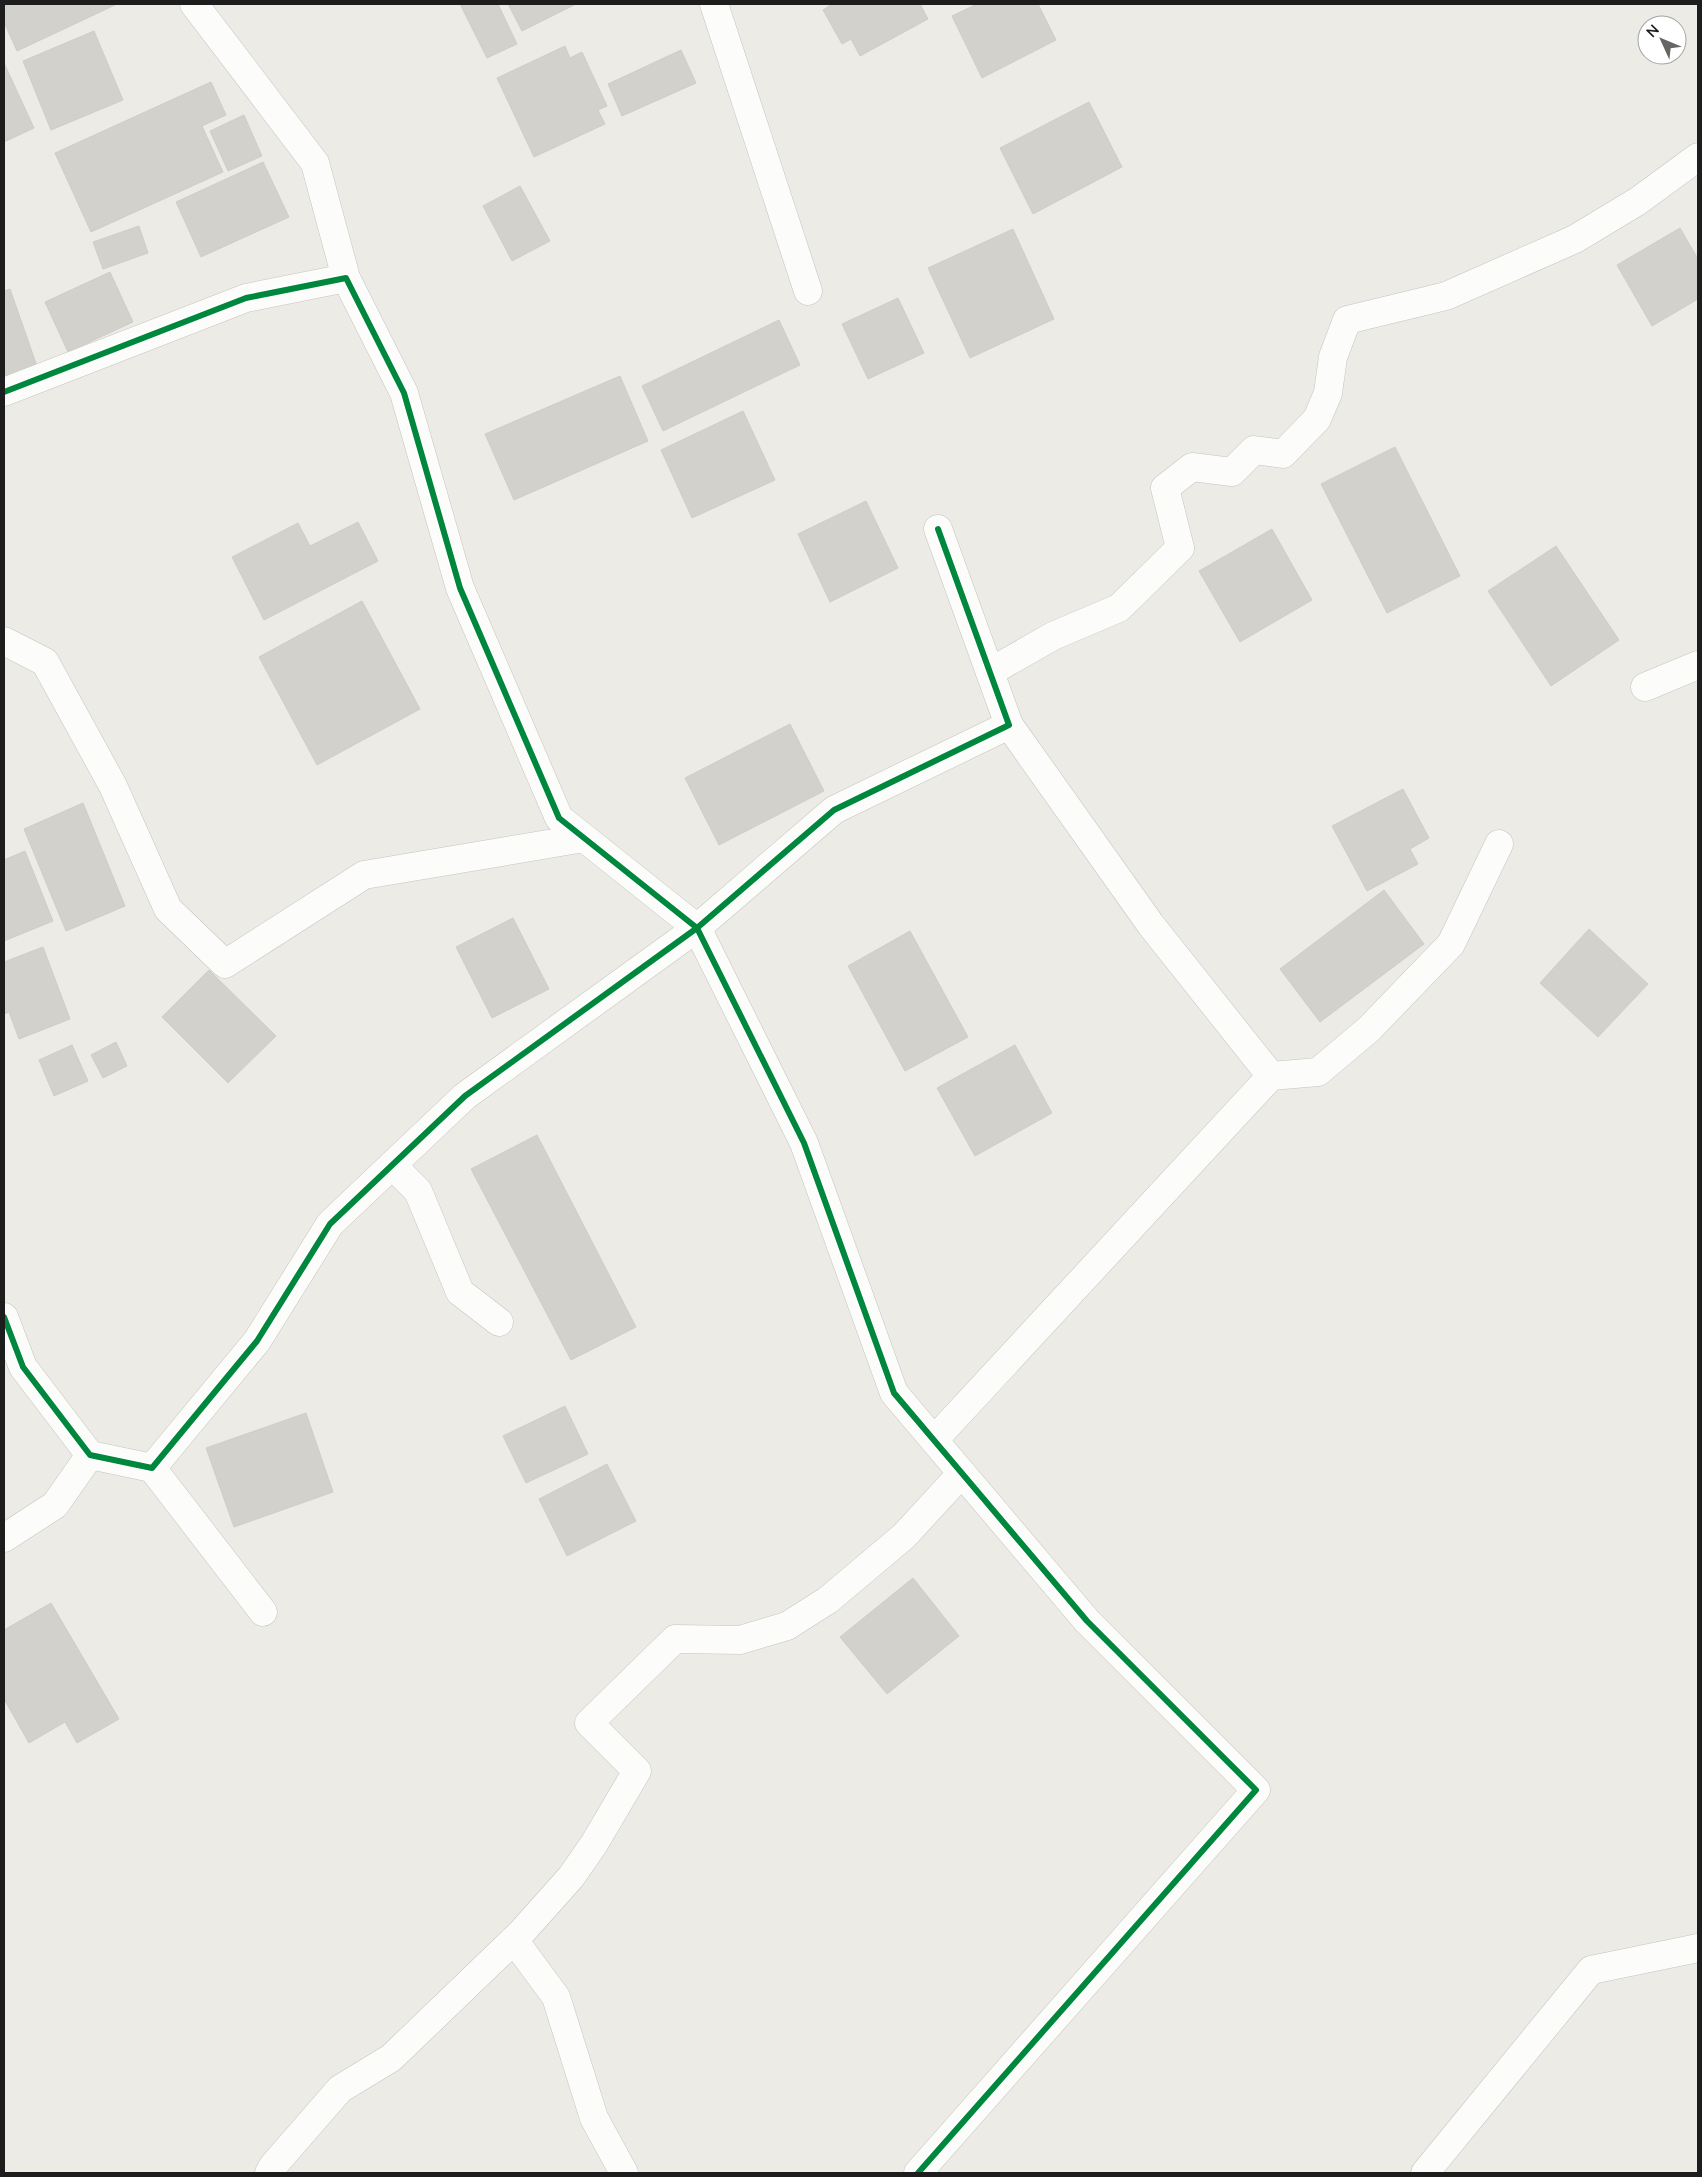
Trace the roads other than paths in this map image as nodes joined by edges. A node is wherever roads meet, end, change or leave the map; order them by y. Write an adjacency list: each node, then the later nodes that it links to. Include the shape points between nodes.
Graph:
1 (194, 4): 4 (street, via 315,163)
2 (714, 4): 5 (street)
3 (1698, 156): 10 (street, via 1638,201 1575,239 1446,296 1346,320 1333,357 1328,393 1318,419 1283,454 1254,450 1232,472 1192,466 1165,488 1180,548 1119,608 1053,636)
4 (346, 278): 6 (street, via 246,298); 13 (street, via 404,393 464,597 559,818)
5 (808, 290)
6 (4, 392)
7 (938, 529): 10 (street)
8 (4, 642): 13 (street, via 45,662 113,786 168,909 225,964 364,875)
9 (1698, 665): 11 (street)
10 (990, 672): 12 (street)
11 (1645, 687)
12 (1009, 725): 15 (street, via 834,810); 16 (street, via 1151,925)
13 (584, 838): 15 (street)
14 (1499, 844): 16 (street, via 1452,944 1369,1029 1318,1072)
15 (697, 928): 17 (street, via 465,1096); 20 (street, via 804,1143 894,1393)
16 (1271, 1076): 20 (street)
17 (392, 1165): 19 (street, via 418,1191 460,1292); 22 (street, via 330,1224 257,1341)
18 (4, 1317): 21 (street, via 23,1367)
19 (499, 1322)
20 (934, 1440): 23 (street)
21 (90, 1455): 22 (street); 24 (street, via 55,1505)
22 (152, 1468): 25 (street)
23 (962, 1473): 26 (street, via 904,1536 828,1600 787,1626 740,1640 675,1639 590,1723 638,1771 571,1877); 30 (street, via 1087,1621 1256,1790)
24 (4, 1538)
25 (263, 1612)
26 (514, 1940): 28 (street, via 391,2058 340,2089); 29 (street, via 556,1997 594,2118)
27 (1698, 1948): 31 (street, via 1592,1970)
28 (270, 2173)
29 (624, 2173)
30 (918, 2173)
31 (1425, 2173)

